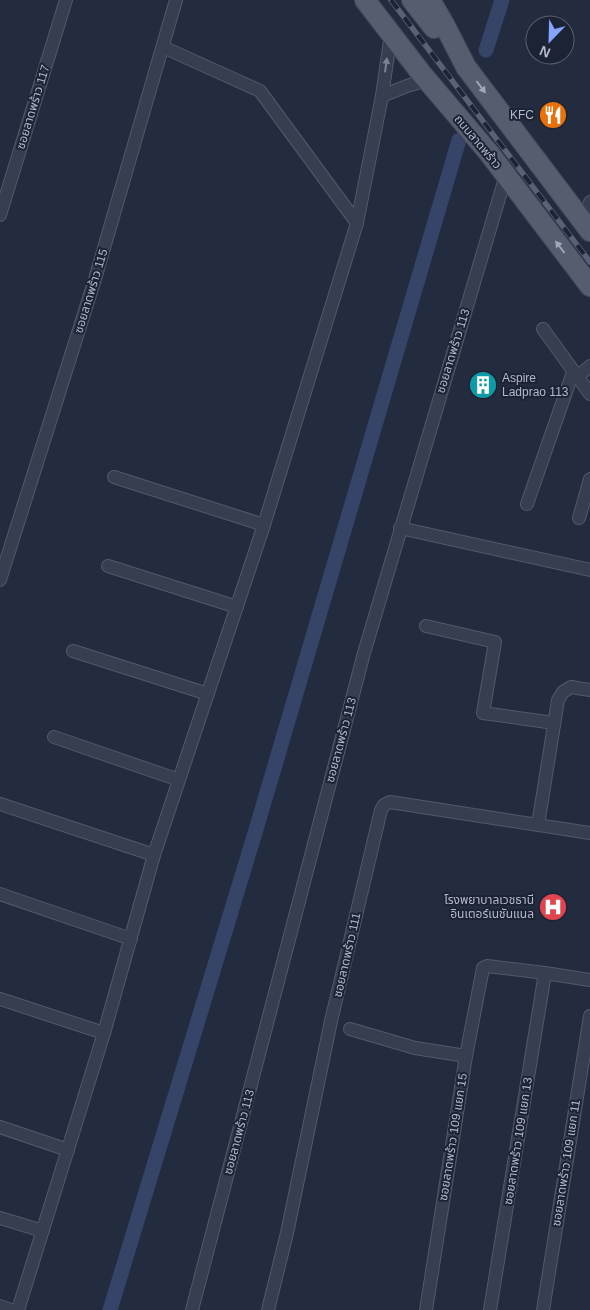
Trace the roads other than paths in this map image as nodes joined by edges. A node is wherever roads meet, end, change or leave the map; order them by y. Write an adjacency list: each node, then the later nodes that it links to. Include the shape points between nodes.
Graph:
1 (66, 0): 15 (street, ซอยลาดพร้าว 117)
2 (176, 0): 8 (street, ซอยลาดพร้าว 115)
3 (365, 0): 7 (main road, ถนนลาดพร้าว)
4 (381, 0): 12 (main road, via 444,83)
5 (412, 0): 9 (main road)
6 (430, 0): 9 (main road)
7 (391, 34): 10 (main road, ถนนลาดพร้าว); 11 (street, one-way to 7)
8 (163, 47): 16 (street, via 260,91); 31 (street, ซอยลาดพร้าว 115, via 95,279)
9 (466, 67): 17 (main road, one-way to 17)
10 (427, 80): 11 (street); 12 (main road, ถนนลาดพร้าว)
11 (382, 96): 16 (street)
12 (489, 153): 13 (main road, ถนนลาดพร้าว)
13 (506, 175): 18 (main road, ถนนลาดพร้าว, one-way to 13); 28 (street, ซอยลาดพร้าว 113)
14 (590, 202): 17 (street)
15 (0, 215)
16 (357, 223): 27 (street)
17 (587, 228)
18 (590, 286)
19 (543, 329): 21 (street)
20 (590, 366): 21 (street)
21 (575, 374): 22 (street); 25 (street)
22 (590, 394)
23 (114, 477): 27 (street)
24 (590, 478): 26 (street)
25 (527, 504)
26 (579, 518)
27 (264, 525): 32 (street)
28 (400, 528): 30 (street); 60 (street, ซอยลาดพร้าว 113, via 364,653)
29 (108, 566): 32 (street)
30 (590, 570)
31 (0, 580)
32 (237, 607): 36 (street)
33 (426, 626): 37 (street, via 495,642 483,713)
34 (73, 652): 36 (street)
35 (590, 690): 37 (street, via 570,687 562,692)
36 (208, 694): 39 (street)
37 (554, 723): 41 (street)
38 (54, 737): 39 (street)
39 (180, 780): 43 (street)
40 (0, 804): 43 (street)
41 (538, 825): 42 (street, ซอยลาดพร้าว 111); 61 (street, ซอยลาดพร้าว 111, via 390,802 381,810)
42 (590, 833)
43 (154, 856): 45 (street)
44 (0, 894): 45 (street)
45 (131, 939): 51 (street)
46 (545, 973): 47 (street); 52 (street, ซอยลาดพร้าว 109 แยก 15, via 482,968); 63 (street, ซอยลาดพร้าว 109 แยก 13)
47 (590, 980)
48 (0, 999): 51 (street)
49 (590, 1016): 64 (street, ซอยลาดพร้าว 109 แยก 11)
50 (350, 1029): 52 (street, via 415,1048)
51 (104, 1033): 54 (street)
52 (466, 1056): 62 (street, ซอยลาดพร้าว 109 แยก 15)
53 (0, 1127): 54 (street)
54 (68, 1150): 56 (street)
55 (0, 1218): 56 (street)
56 (42, 1231): 59 (street)
57 (0, 1306): 58 (street)
58 (11, 1310)
59 (18, 1310)
60 (192, 1310)
61 (268, 1310)
62 (426, 1310)
63 (490, 1310)
64 (543, 1310)

